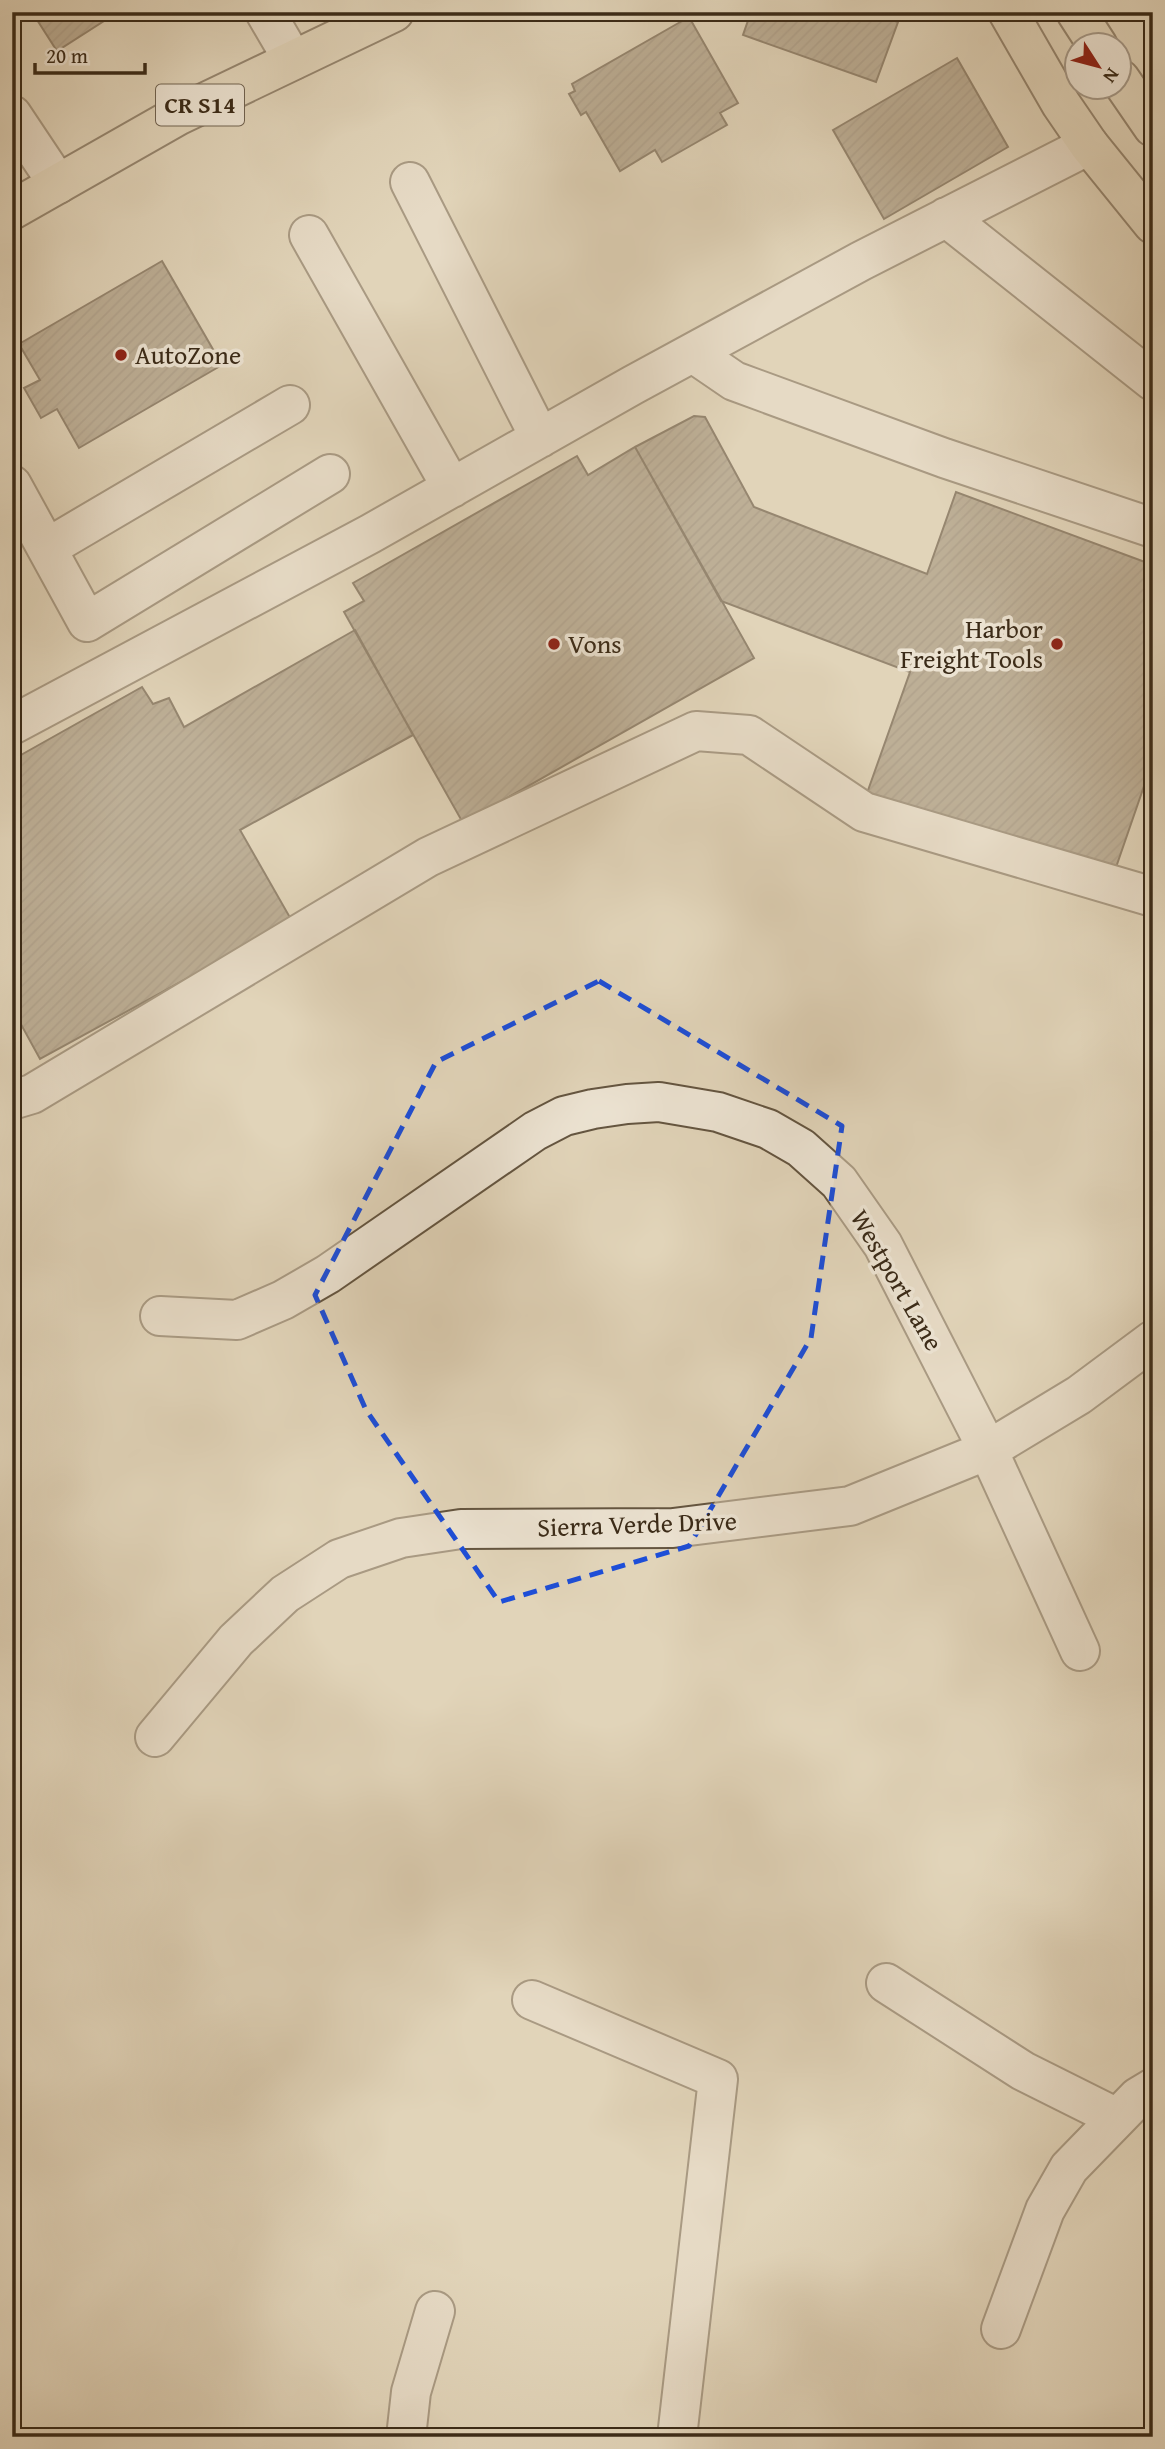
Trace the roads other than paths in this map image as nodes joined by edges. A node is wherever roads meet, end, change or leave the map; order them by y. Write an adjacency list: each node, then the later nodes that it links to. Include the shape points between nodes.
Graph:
1 (265, 12): 6 (street)
2 (394, 12): 6 (main road, CR S14)
3 (1008, 12): 10 (main road)
4 (1076, 12): 5 (main road)
5 (1089, 32)
6 (293, 60): 12 (main road, CR S14, via 179,115)
7 (1134, 100): 9 (main road)
8 (12, 115): 12 (street)
9 (1153, 127)
10 (1089, 145): 14 (street); 15 (main road)
11 (410, 182): 20 (street)
12 (58, 184): 13 (main road, CR S14)
13 (12, 210)
14 (946, 218): 17 (street); 18 (street)
15 (1153, 224)
16 (309, 235): 23 (street)
17 (694, 353): 20 (street); 24 (street, via 734,381)
18 (1153, 381)
19 (290, 405): 25 (street)
20 (540, 438): 23 (street)
21 (330, 474): 26 (street)
22 (12, 485): 25 (street)
23 (452, 488): 27 (street)
24 (1153, 528)
25 (47, 548): 26 (street)
26 (87, 622): 27 (street)
27 (116, 670): 28 (street)
28 (12, 725)
29 (1153, 897): 30 (street, via 864,812 749,735 696,731 428,857 32,1094)
30 (12, 1100)
31 (160, 1316): 33 (street, Westport Lane, via 237,1320 328,1274 564,1116 659,1102 718,1112 768,1129 801,1149 839,1182 883,1245)
32 (1153, 1340): 33 (street, Sierra Verde Drive, via 1079,1395)
33 (988, 1450): 34 (street, Westport Lane); 35 (street, Sierra Verde Drive, via 850,1506 673,1528 461,1529 401,1538 339,1559 285,1594 236,1640)
34 (1080, 1651)
35 (155, 1737)
36 (886, 1983): 39 (street, via 1023,2071)
37 (532, 2000): 43 (street, via 718,2079)
38 (1153, 2088): 39 (street)
39 (1117, 2118): 41 (street, via 1069,2168 1045,2210)
40 (435, 2311): 42 (street, via 411,2392)
41 (1001, 2329)
42 (406, 2437)
43 (677, 2437)

